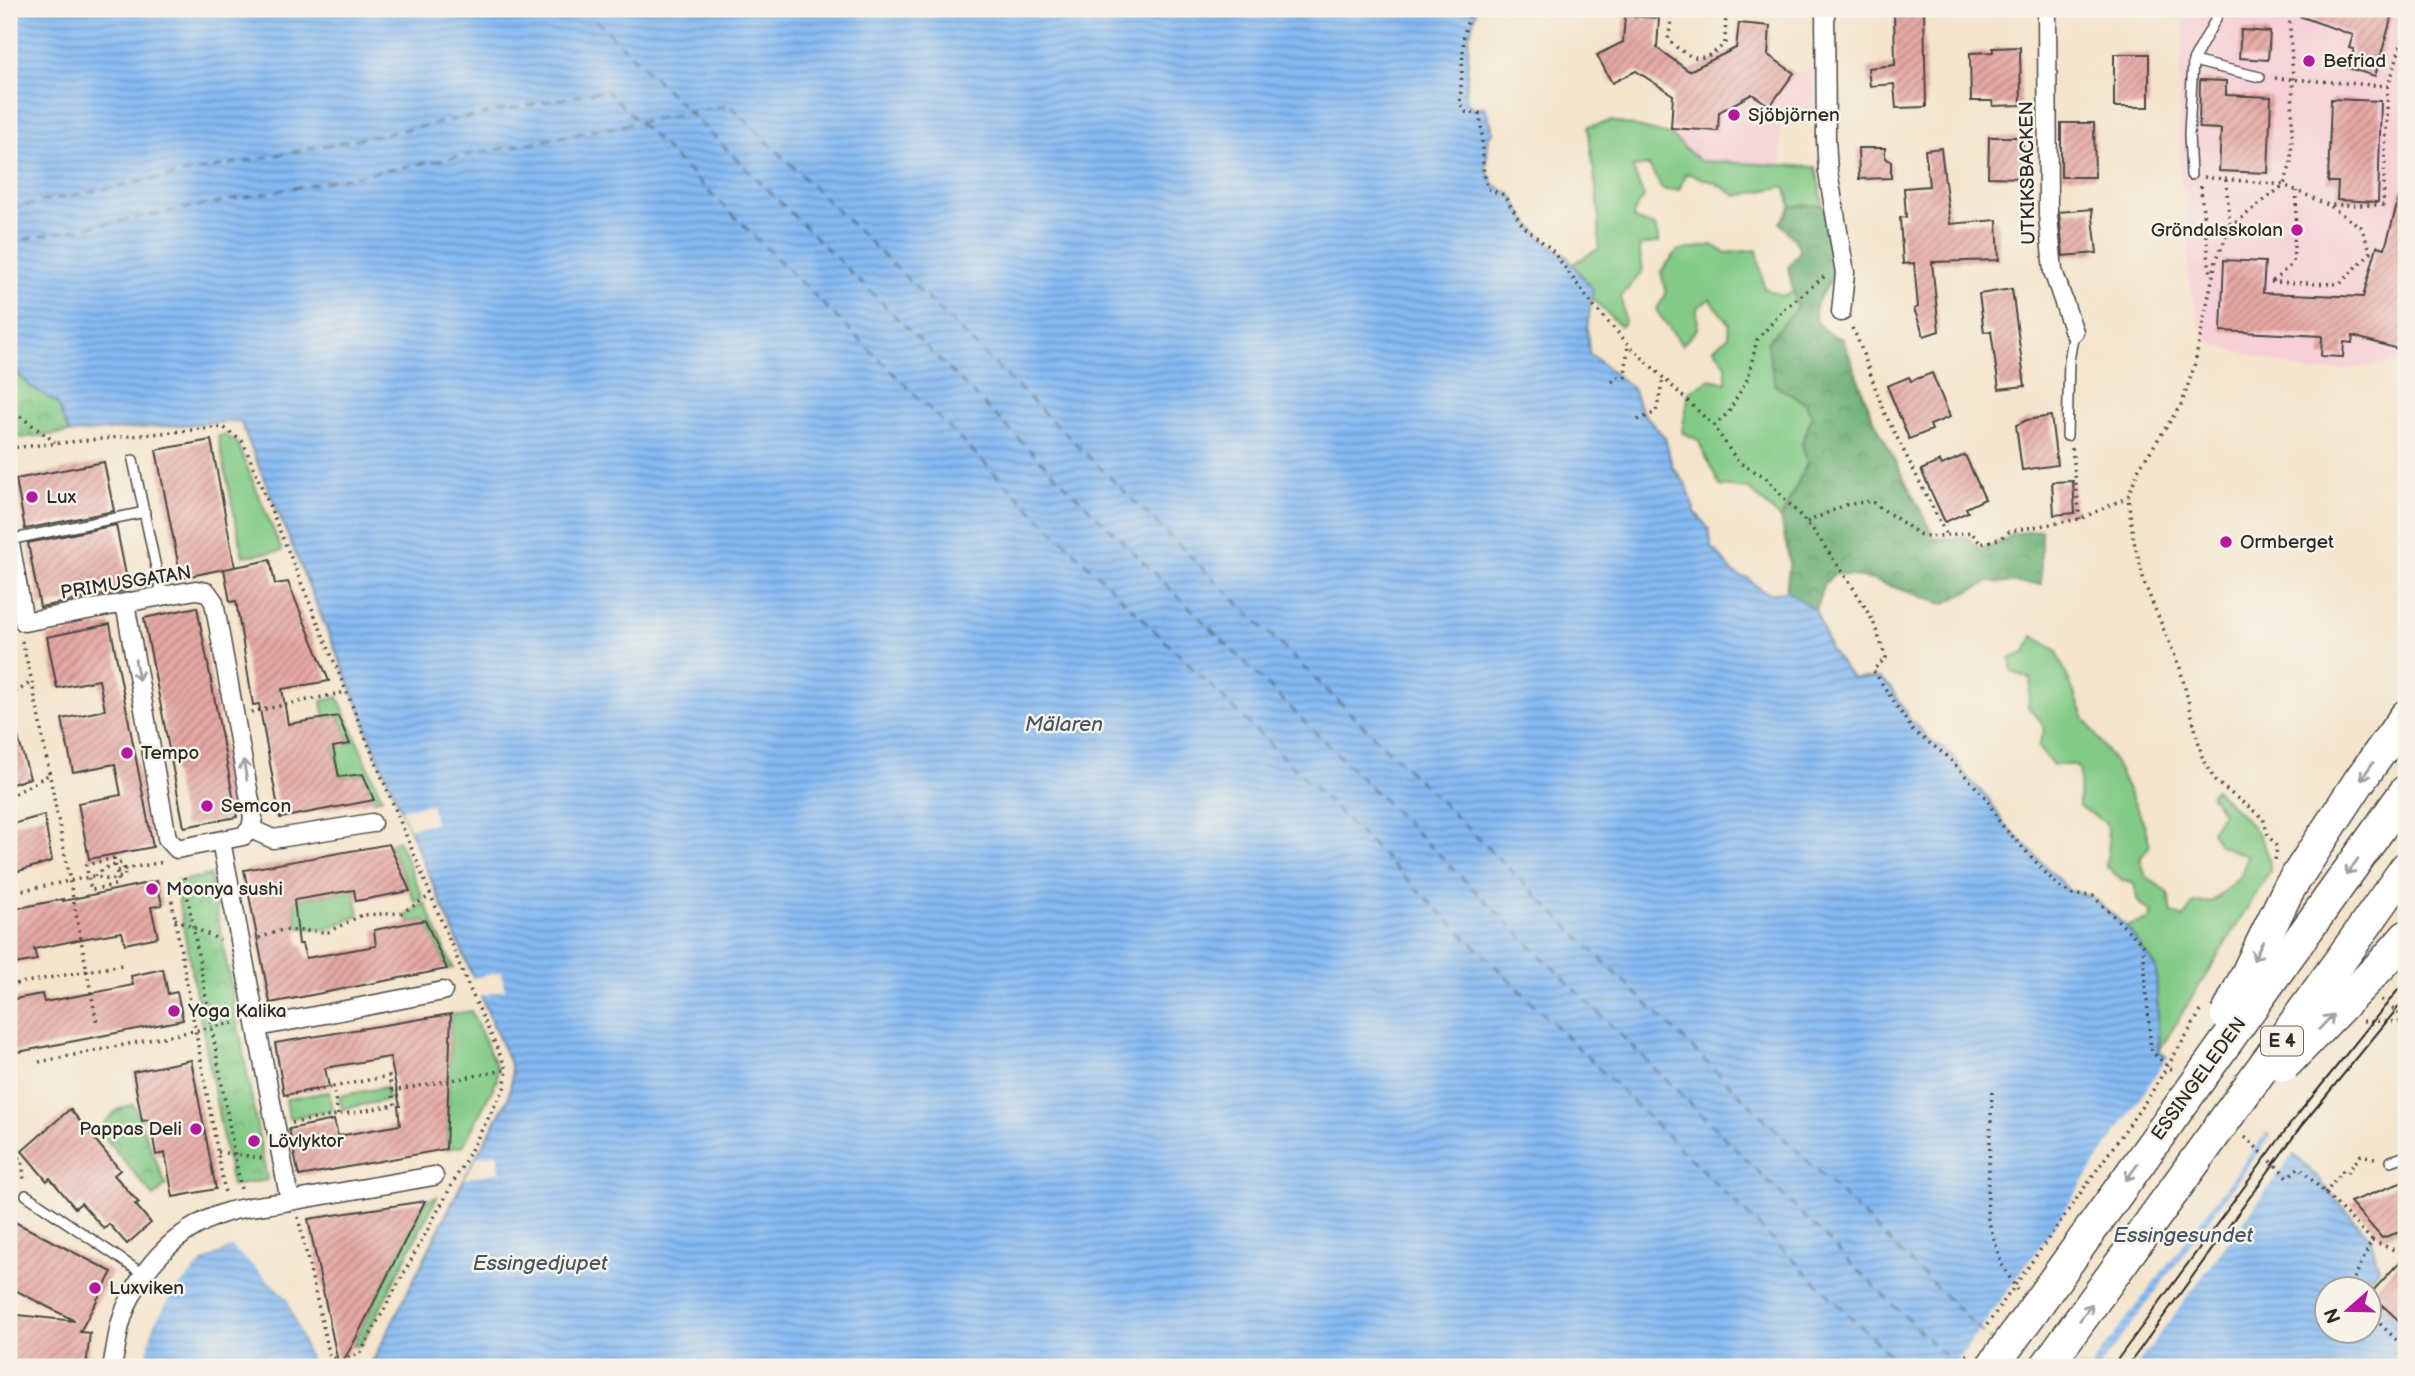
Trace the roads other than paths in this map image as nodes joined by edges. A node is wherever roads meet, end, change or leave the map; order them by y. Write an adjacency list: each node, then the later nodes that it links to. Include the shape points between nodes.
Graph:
1 (2047, 9): 8 (street, UTKIKSBACKEN, via 2048,215 2053,271)
2 (2221, 9): 4 (lane)
3 (1825, 10): 7 (street, via 1828,172 1845,274)
4 (2193, 61): 5 (lane); 6 (lane, via 2189,134)
5 (2260, 78)
6 (2195, 176)
7 (1841, 312)
8 (2074, 332): 9 (lane)
9 (2067, 436)
10 (133, 460): 11 (lane)
11 (145, 512): 12 (lane); 13 (lane)
12 (9, 538): 14 (street, PRIMUSGATAN, via 24,622)
13 (162, 596): 14 (street, PRIMUSGATAN); 18 (street, PRIMUSGATAN, one-way to 13, via 251,804 214,602 207,592 196,590)
14 (125, 603): 19 (street, one-way to 19, via 167,838 177,849)
15 (2406, 716): 24 (highway, one-way to 24, bridge, via 2288,890)
16 (2406, 791): 24 (highway, ESSINGELEDEN / E 4, one-way to 24, bridge, via 2319,913)
17 (372, 823): 18 (street, via 273,839)
18 (251, 829): 19 (street, via 243,836)
19 (221, 841): 23 (street)
20 (2406, 868): 25 (highway, E 4, bridge)
21 (2406, 937): 25 (highway, one-way to 21, bridge)
22 (443, 991): 23 (street)
23 (258, 1027): 30 (street)
24 (2183, 1088): 32 (highway, ESSINGELEDEN / E 4, one-way to 32, bridge)
25 (2225, 1137): 34 (highway, E 4, one-way to 25, bridge)
26 (2406, 1156): 27 (lane)
27 (2391, 1161)
28 (434, 1177): 30 (street)
29 (26, 1195): 31 (lane)
30 (294, 1207): 31 (street, via 228,1212 204,1222 164,1250)
31 (143, 1274): 33 (street, via 121,1324)
32 (1982, 1358)
33 (112, 1367)
34 (2046, 1367)

